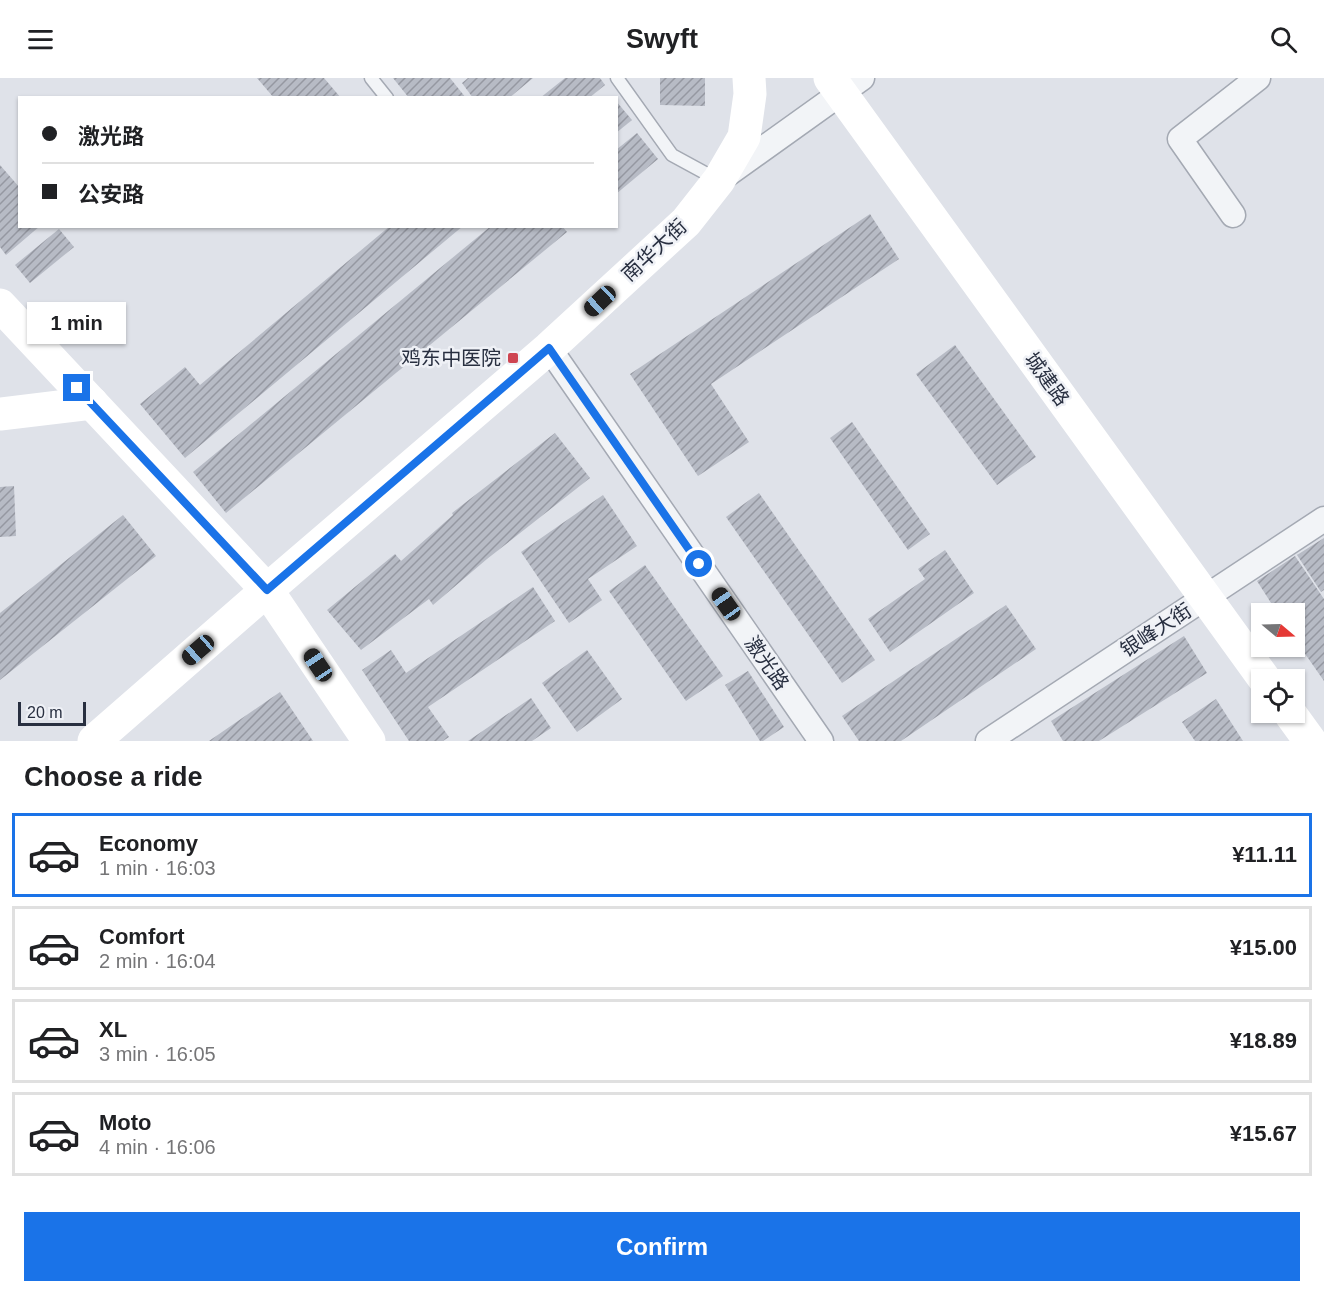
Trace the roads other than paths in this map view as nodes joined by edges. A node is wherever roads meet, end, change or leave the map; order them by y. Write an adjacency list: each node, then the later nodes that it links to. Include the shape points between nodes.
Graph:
1 (370, 78): 6 (lane)
2 (617, 78): 7 (lane, via 672,155)
3 (749, 78): 7 (street, 南华大街, via 744,137)
4 (1253, 79): 8 (street, via 1180,139)
5 (844, 83): 7 (street); 15 (street, 城建路)
6 (385, 96)
7 (719, 180): 10 (street, 南华大街, via 686,222)
8 (1233, 215)
9 (0, 305): 11 (street)
10 (549, 348): 14 (street, 南华大街); 20 (street, 激光路)
11 (92, 403): 12 (street); 14 (street)
12 (0, 414)
13 (1324, 519): 15 (street, 银峰大街)
14 (267, 590): 18 (street, 南华大街); 19 (street)
15 (1206, 597): 16 (street, 城建路); 21 (street, 银峰大街)
16 (1257, 669)
17 (1297, 723): 22 (street)
18 (94, 741)
19 (369, 741)
20 (821, 741)
21 (988, 741)
22 (1310, 741)

